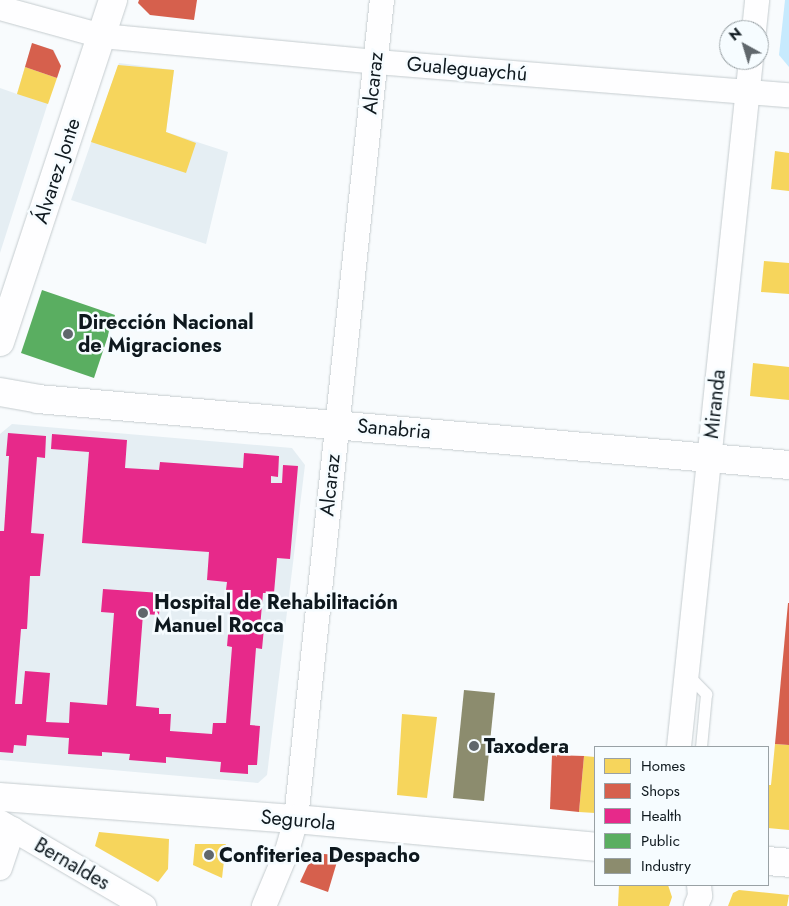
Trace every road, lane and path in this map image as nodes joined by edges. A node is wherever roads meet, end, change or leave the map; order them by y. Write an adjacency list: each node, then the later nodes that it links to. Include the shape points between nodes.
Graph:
1 (113, 0): 6 (street, Álvarez Jonte)
2 (382, 0): 7 (street, Alcaraz)
3 (757, 0): 5 (street)
4 (0, 8): 6 (street, Gualeguaychú)
5 (755, 20)
6 (102, 36): 7 (street, Gualeguaychú); 11 (street, Álvarez Jonte)
7 (376, 62): 9 (street, Gualeguaychú); 13 (street, Alcaraz)
8 (750, 70): 9 (street, Miranda)
9 (747, 92): 10 (street, Gualeguaychú); 14 (street, Miranda)
10 (789, 95)
11 (0, 342)
12 (0, 392): 13 (street, Sanabria, via 38,399)
13 (336, 424): 14 (street, Sanabria); 20 (street, Alcaraz)
14 (709, 457): 15 (street, Sanabria); 16 (street, Miranda)
15 (789, 465)
16 (687, 674): 17 (street, Miranda); 18 (lane, via 706,694)
17 (679, 746)
18 (701, 746)
19 (0, 797): 20 (street, Segurola)
20 (296, 819): 22 (street, Segurola); 28 (street, Alcaraz, via 287,851)
21 (6, 826): 25 (street); 27 (street, Bernaldes)
22 (594, 847)
23 (769, 861): 24 (street)
24 (789, 863)
25 (0, 868)
26 (699, 886): 29 (street)
27 (144, 906)
28 (264, 906)
29 (696, 906)

